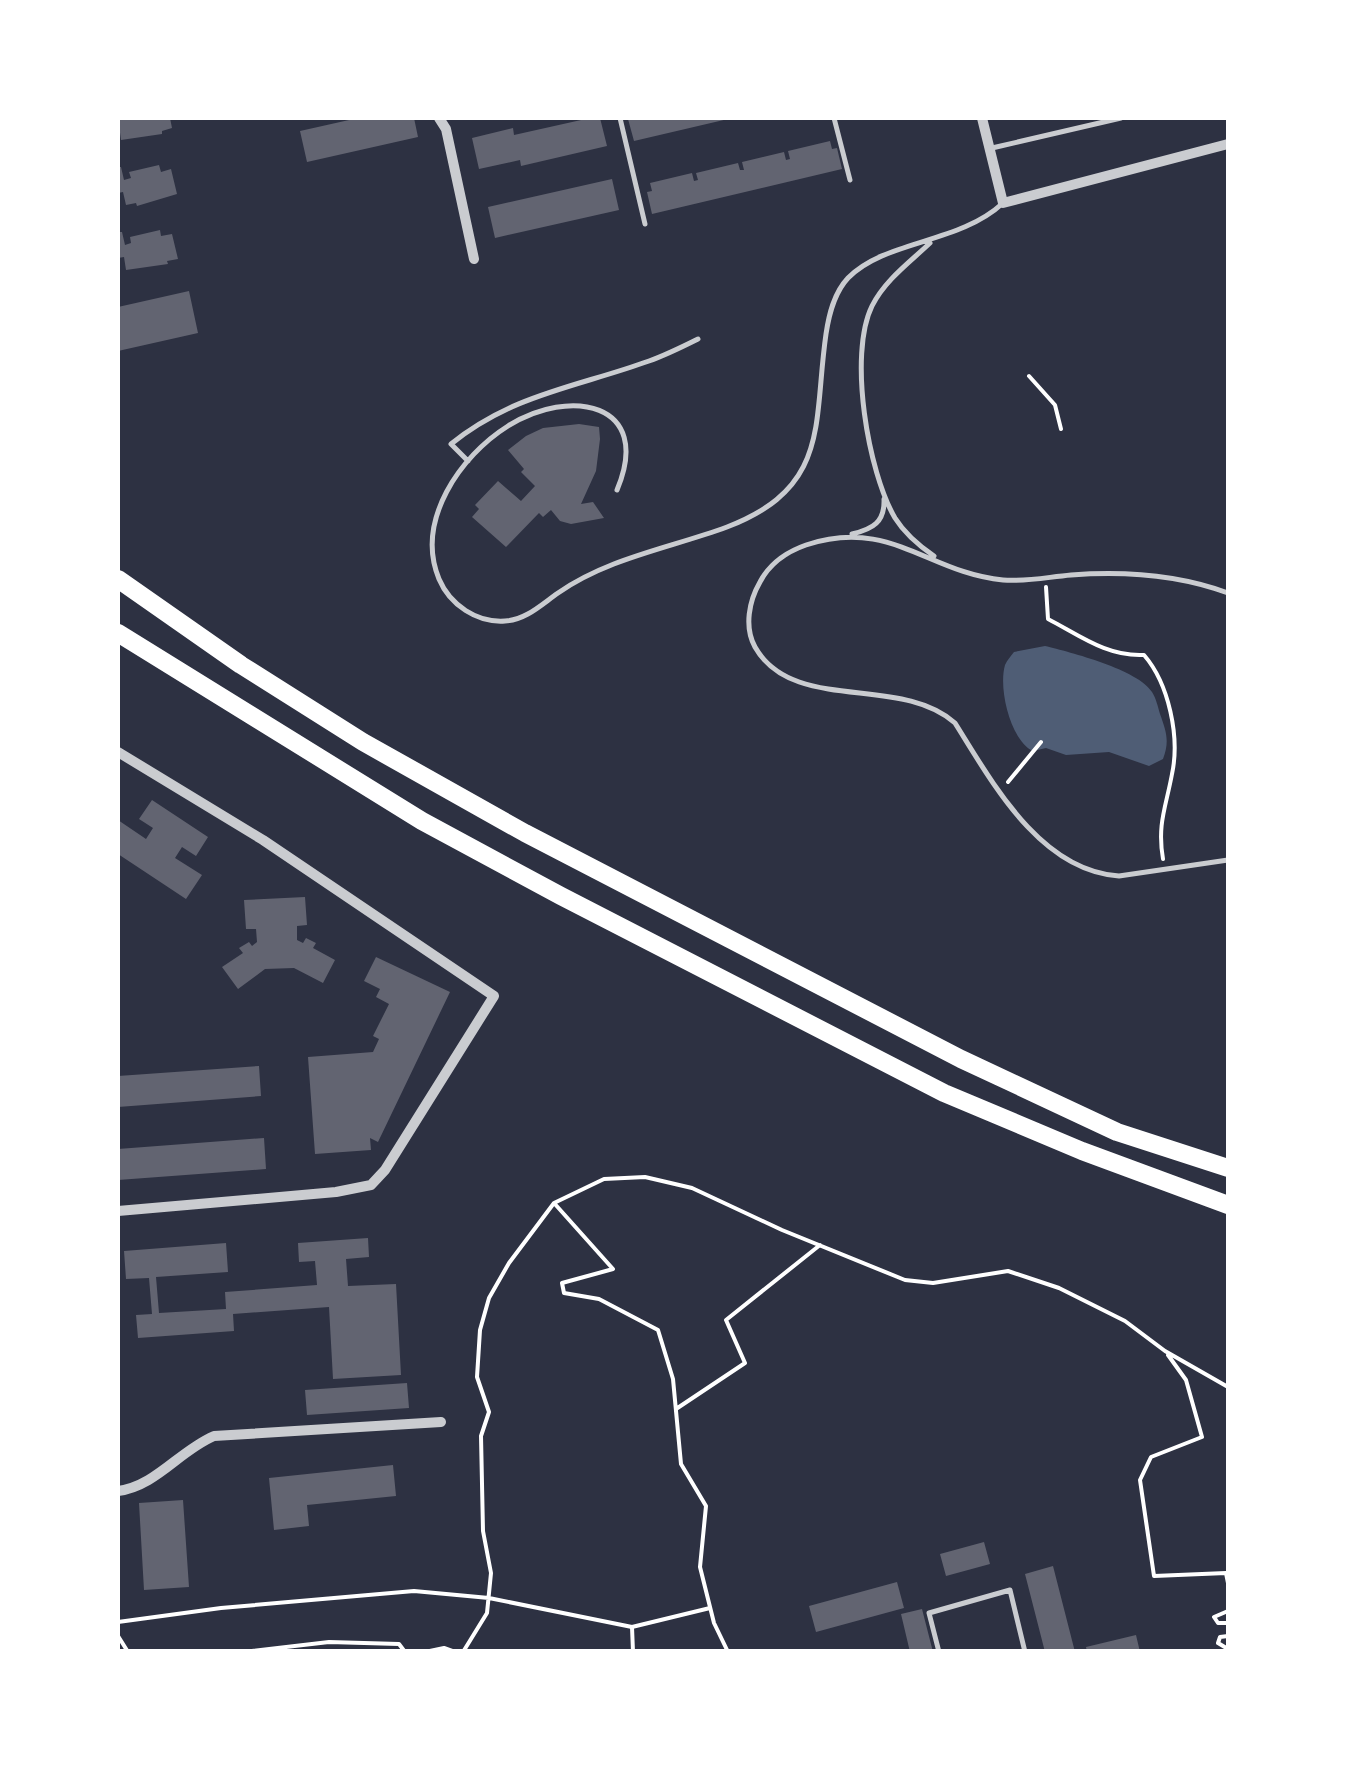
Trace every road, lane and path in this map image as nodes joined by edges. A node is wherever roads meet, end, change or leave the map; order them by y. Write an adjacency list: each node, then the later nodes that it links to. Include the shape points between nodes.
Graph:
1 (438, 118): 12 (street, via 446,129)
2 (620, 118): 10 (lane)
3 (834, 118): 8 (lane)
4 (982, 118): 7 (street)
5 (1121, 118): 7 (lane)
6 (1228, 144): 9 (street)
7 (990, 148): 9 (street)
8 (850, 180)
9 (1003, 203): 11 (lane, via 976,225)
10 (645, 224)
11 (933, 240): 16 (lane, via 860,268 838,291 828,323 816,434 799,474 772,503 734,524 610,565 518,619 494,621 469,613 444,589 432,542 440,502); 18 (lane, via 879,294 865,326 864,398)
12 (474, 259)
13 (698, 339): 16 (lane, via 493,414 452,444)
14 (1029, 376): 15 (path, via 1055,405)
15 (1061, 428)
16 (468, 462): 17 (lane, via 521,419 586,405 603,410 624,432 627,452)
17 (617, 490)
18 (883, 491): 19 (lane, via 878,524); 20 (lane, via 908,535)
19 (839, 538): 20 (lane, via 882,539); 27 (lane, via 791,550 770,566 751,606 754,646 802,682 888,694 948,716)
20 (945, 563): 21 (lane, via 980,578)
21 (1046, 577): 23 (lane, via 1114,573); 29 (path, via 1048,619 1102,649 1144,655 1164,692 1175,747 1159,836)
22 (118, 579): 30 (highway, via 363,742 541,842 961,1060 1117,1132)
23 (1228, 593)
24 (118, 633): 32 (highway, via 422,821 695,966 944,1093)
25 (1040, 742): 27 (path)
26 (118, 752): 33 (street, via 263,840 494,996 372,1185)
27 (1000, 794): 29 (lane, via 1050,847 1103,875)
28 (1228, 860): 29 (lane)
29 (1165, 869)
30 (1228, 1168)
31 (554, 1203): 34 (path, via 604,1179 644,1177 692,1188); 37 (path, via 613,1269 562,1283 564,1293 599,1299 658,1330); 41 (path, via 509,1263 480,1330 477,1376 489,1412 481,1436)
32 (1228, 1205)
33 (118, 1210)
34 (820, 1245): 35 (path, via 905,1280 1008,1271 1125,1321); 37 (path, via 726,1320 745,1362)
35 (1165, 1351): 36 (path); 40 (path, via 1186,1380 1202,1438 1151,1456 1140,1480 1154,1576 1226,1574)
36 (1228, 1387)
37 (676, 1409): 42 (path, via 681,1464 706,1506 700,1567)
38 (441, 1422): 39 (street, via 214,1436 137,1488)
39 (118, 1491)
40 (1228, 1583)
41 (488, 1598): 44 (path, via 414,1592); 46 (path); 55 (path, via 487,1613)
42 (710, 1608): 46 (path); 57 (path)
43 (1228, 1611): 45 (path, via 1214,1617)
44 (118, 1622)
45 (1228, 1623)
46 (632, 1627): 56 (path)
47 (118, 1636): 50 (path)
48 (1228, 1636): 49 (path, via 1218,1643)
49 (1228, 1649)
50 (128, 1652)
51 (243, 1652): 52 (path, via 329,1642 399,1644)
52 (404, 1652)
53 (425, 1652): 54 (path)
54 (455, 1652)
55 (462, 1652)
56 (633, 1652)
57 (728, 1652)
58 (939, 1652): 59 (lane, via 929,1612 1010,1590)
59 (1025, 1652)

